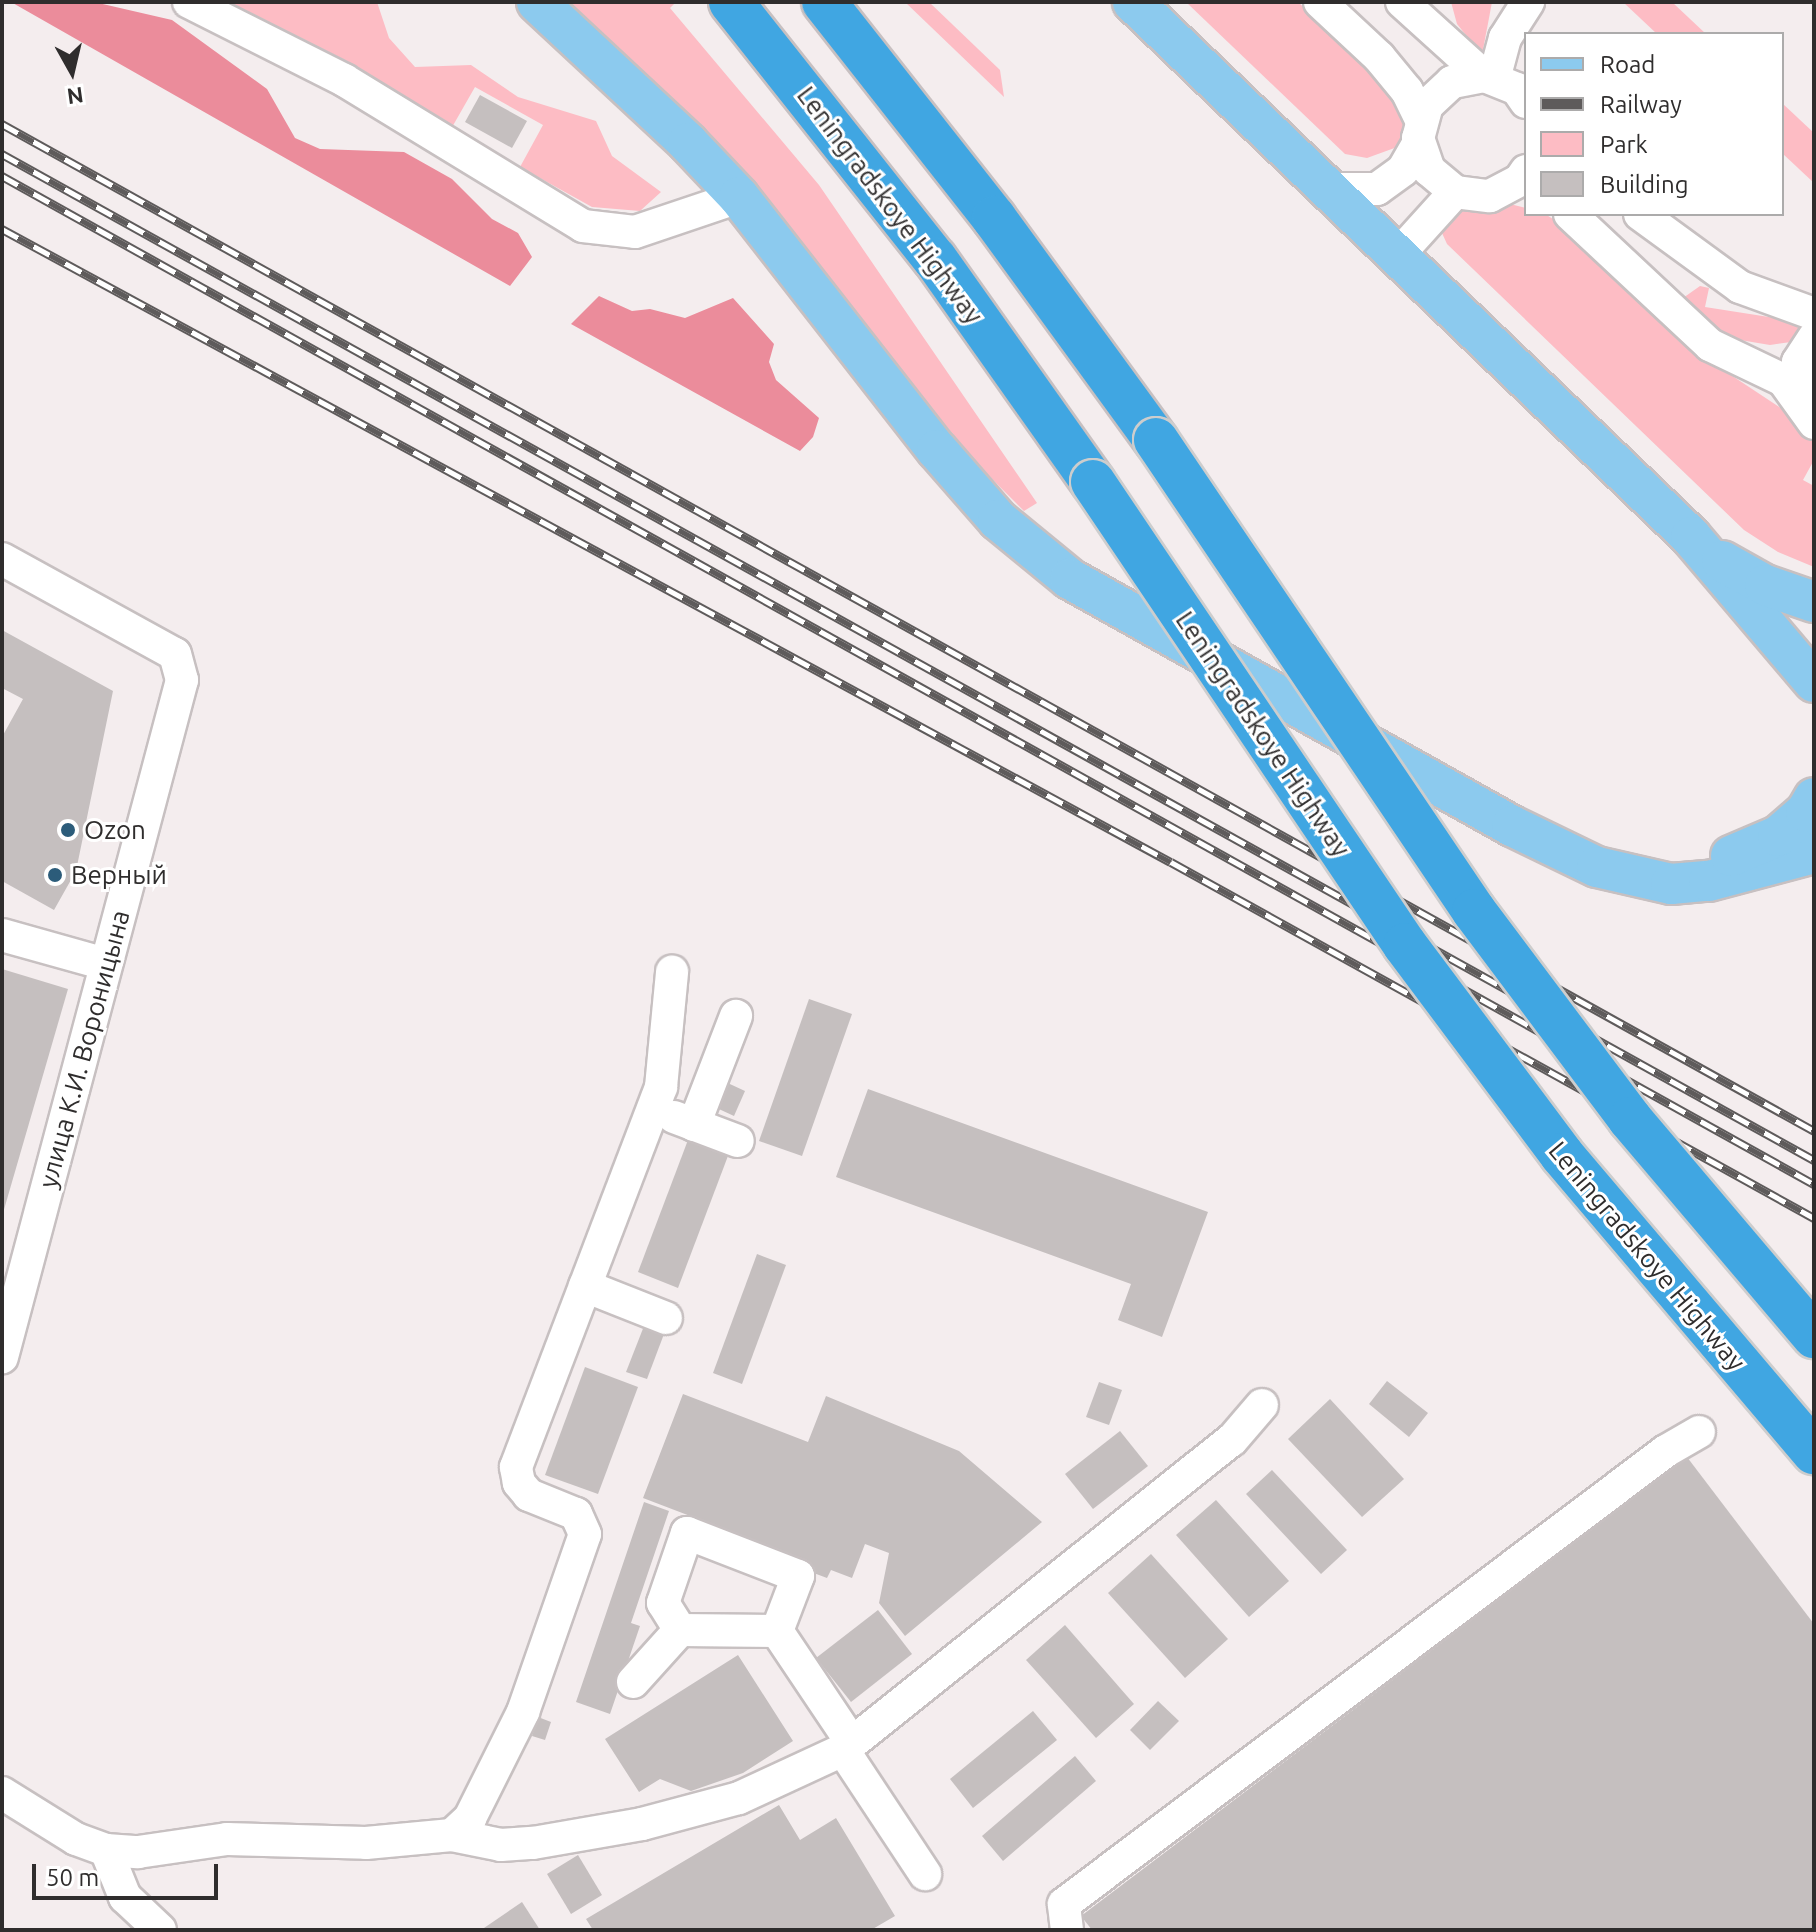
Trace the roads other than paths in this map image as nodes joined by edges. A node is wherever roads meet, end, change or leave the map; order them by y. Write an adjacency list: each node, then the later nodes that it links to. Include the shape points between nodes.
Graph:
1 (189, 2): 18 (street, via 344,80 583,226 635,232)
2 (537, 2): 18 (main road)
3 (731, 2): 46 (highway, Leningradskoye Highway, bridge, via 935,259 1093,482 1405,945 1562,1155)
4 (824, 2): 42 (highway, bridge, via 994,218 1156,440 1474,911 1630,1119)
5 (1133, 2): 15 (main road)
6 (1320, 2): 13 (street, via 1407,91)
7 (1402, 2): 10 (street)
8 (1434, 2): 10 (street)
9 (1528, 2): 11 (street)
10 (1445, 41): 11 (street)
11 (1489, 77): 12 (street, via 1517,89); 13 (street, via 1452,82 1427,105)
12 (1524, 99)
13 (1421, 132): 15 (street, via 1403,170 1377,189); 16 (street, via 1429,170)
14 (1524, 174): 17 (street)
15 (1328, 189): 21 (main road)
16 (1455, 192): 17 (street); 21 (street)
17 (1512, 193)
18 (739, 197): 32 (main road, via 937,450 998,520 1070,579 1512,826)
19 (1572, 216): 24 (street, via 1703,339 1766,369)
20 (1643, 216): 22 (street, via 1740,287)
21 (1398, 255): 26 (main road)
22 (1814, 314)
23 (1814, 337): 24 (street, via 1798,362)
24 (1797, 394): 25 (street)
25 (1814, 423)
26 (1691, 537): 28 (main road, via 1742,573); 29 (main road)
27 (2, 559): 34 (street, улица К.И. Вороницына, via 175,654 182,667)
28 (1814, 602)
29 (1814, 682)
30 (1814, 798): 32 (main road, via 1778,836 1731,856 1655,871)
31 (1814, 853): 32 (main road, via 1709,881 1671,884)
32 (1597, 867)
33 (2, 935): 34 (street)
34 (106, 964): 43 (street, улица К.И. Вороницына)
35 (672, 972): 37 (street, via 664,1016 666,1062)
36 (736, 1016): 38 (street)
37 (652, 1109): 38 (street); 40 (street)
38 (694, 1125): 39 (street)
39 (738, 1141)
40 (585, 1286): 41 (street); 52 (street, via 516,1467 519,1483 529,1495 576,1514 585,1534 523,1712 470,1818)
41 (666, 1318)
42 (1814, 1336)
43 (2, 1357)
44 (1262, 1405): 50 (street, via 1232,1440)
45 (1699, 1432): 56 (street, via 1666,1451 1064,1904)
46 (1814, 1452)
47 (680, 1630): 48 (street); 48 (street, via 663,1603 687,1533 798,1576); 49 (street)
48 (777, 1631): 50 (street)
49 (633, 1682)
50 (848, 1747): 52 (street, via 739,1798 642,1824 501,1845); 54 (street)
51 (2, 1793): 53 (street, via 76,1839)
52 (452, 1835): 53 (street, via 366,1843 227,1839 138,1852)
53 (106, 1850): 55 (street, via 125,1897)
54 (925, 1874)
55 (160, 1930)
56 (1067, 1930)

